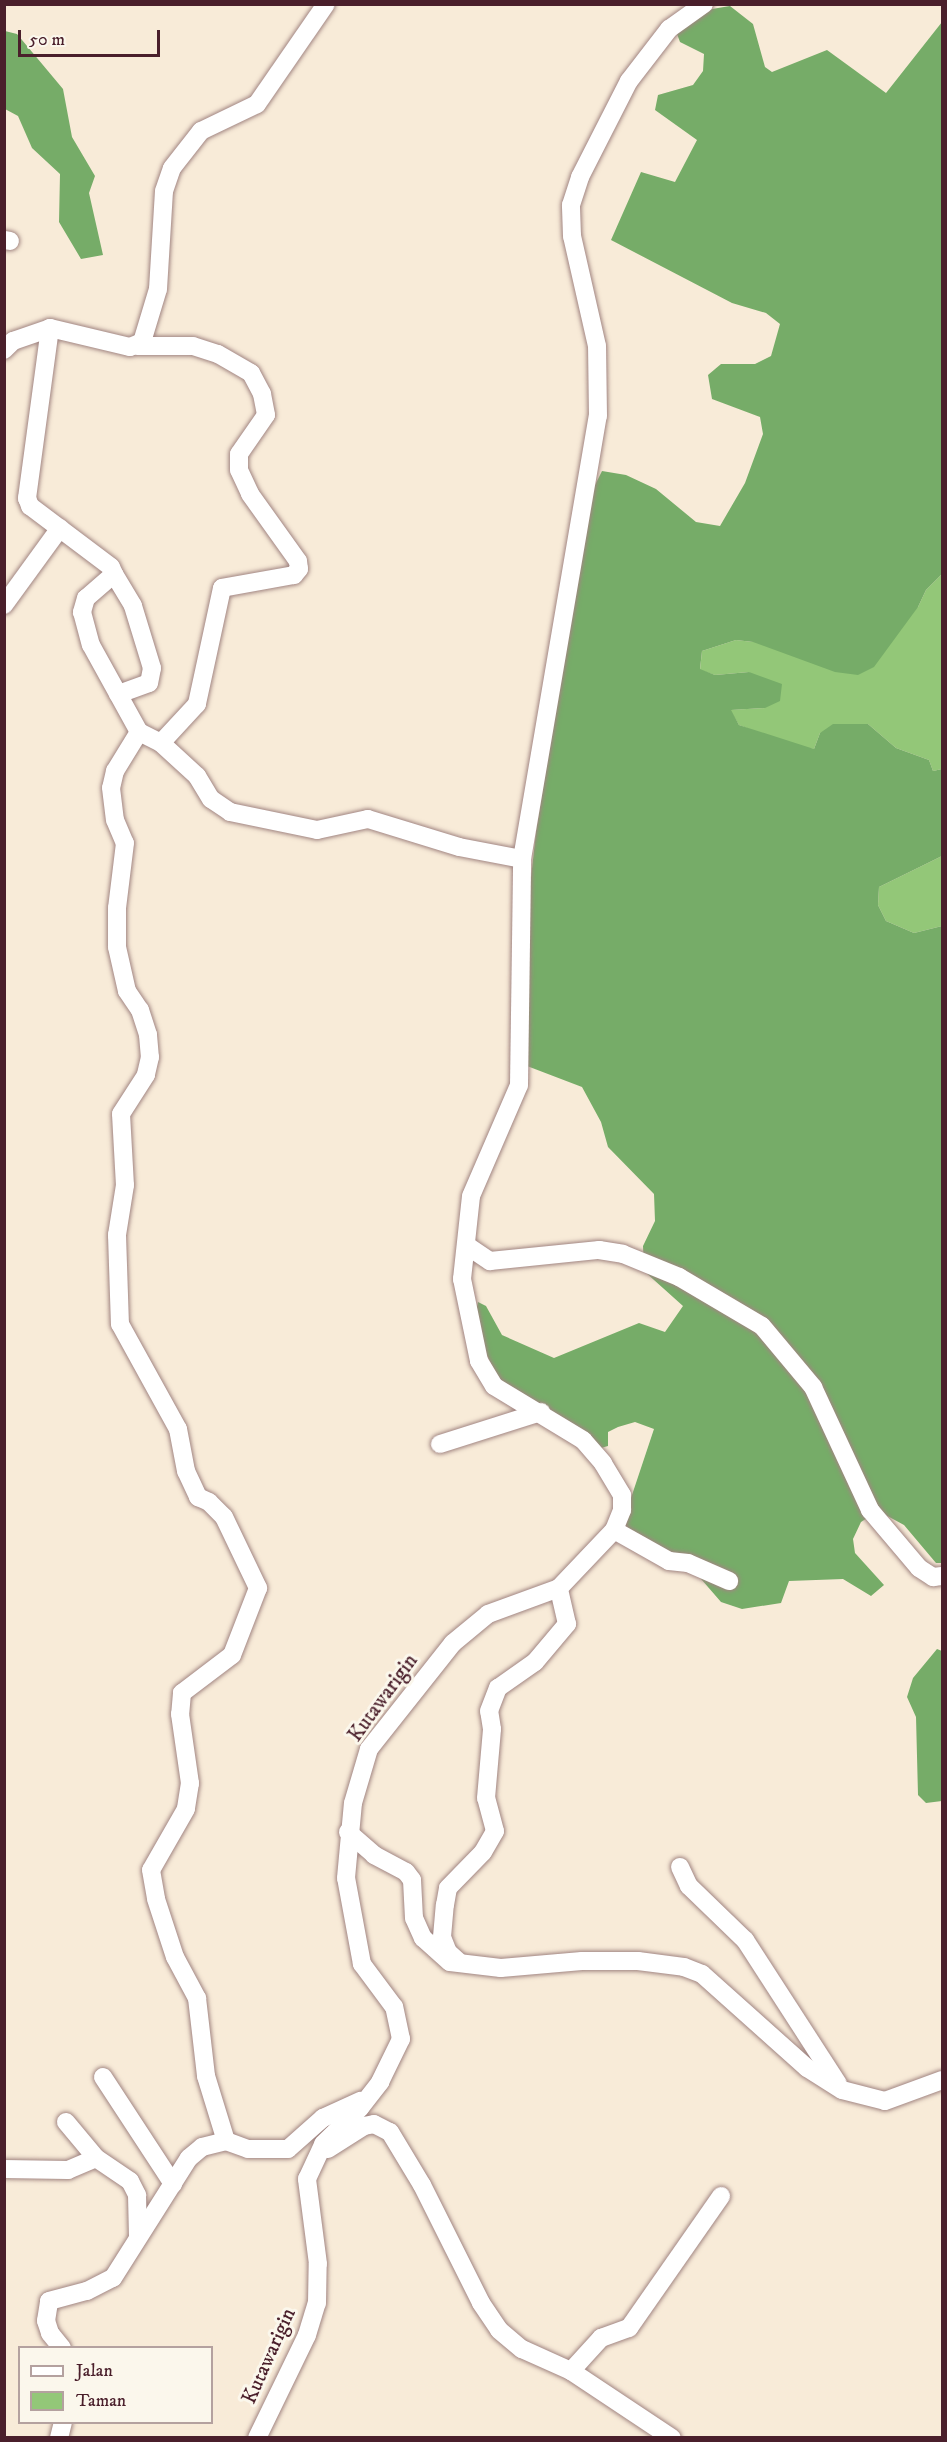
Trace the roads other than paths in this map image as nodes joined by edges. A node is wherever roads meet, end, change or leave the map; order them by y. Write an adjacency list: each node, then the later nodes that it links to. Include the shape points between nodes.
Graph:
1 (326, 4): 5 (street, via 257,104 201,131 172,168 164,191 158,289 142,342)
2 (704, 4): 12 (street, Kutawarigin, via 669,29 629,81 580,177 571,205 572,236 597,346 598,416)
3 (50, 327): 4 (street); 5 (street); 6 (street, via 27,498 30,506)
4 (7, 343)
5 (136, 346): 11 (street, via 193,346 218,354 251,373 262,394 266,415 239,454 239,470 255,502 298,561 299,569 294,575 222,588 196,704)
6 (60, 528): 7 (street, via 91,549); 8 (street)
7 (114, 574): 9 (street, via 86,598 82,612 91,645); 9 (street, via 133,606 152,668 149,683)
8 (4, 605)
9 (118, 694): 10 (street)
10 (139, 732): 11 (street); 28 (street, via 124,753 111,788 115,820 125,843 117,947 127,991 140,1010 148,1035 150,1057 146,1075 121,1114 125,1185 117,1256 120,1324 178,1429 186,1471 198,1497 224,1517 258,1588 232,1655 182,1693 180,1714 190,1783 186,1809 151,1870 161,1919 197,1998 206,2076)
11 (161, 743): 12 (street, via 197,776 211,799 230,812 317,830 368,819 459,847)
12 (522, 859): 13 (street, Kutawarigin, via 519,1085 471,1197)
13 (466, 1245): 14 (street, Kutawarigin, via 462,1279 479,1361 494,1386 511,1400); 17 (street, via 490,1261 599,1250 623,1254 679,1277 762,1326 813,1387 870,1510 919,1568 933,1577)
14 (541, 1412): 15 (street); 16 (street, Kutawarigin, via 583,1440 603,1463 621,1495 622,1510)
15 (440, 1444)
16 (614, 1530): 18 (street, via 669,1561 688,1563); 19 (street, Kutawarigin)
17 (942, 1576)
18 (729, 1581)
19 (559, 1588): 20 (street, Kutawarigin, via 488,1614 453,1643 369,1749); 22 (street, via 567,1624 535,1662 498,1688 489,1711 492,1729 486,1798 495,1832 483,1852 448,1888 445,1905 445,1947)
20 (348, 1832): 22 (street, via 374,1855 406,1872 412,1880 414,1918 423,1938 435,1952); 26 (street, Kutawarigin, via 346,1878 362,1964 401,2024 394,2059)
21 (680, 1867): 25 (street, via 689,1886 745,1940)
22 (462, 1965): 25 (street, via 501,1968 638,1961 684,1967 702,1974 807,2068)
23 (103, 2077): 32 (street)
24 (942, 2080): 25 (street, via 885,2101)
25 (842, 2090)
26 (367, 2098): 28 (street, via 323,2118 288,2150 248,2149); 30 (street, Kutawarigin, via 324,2144)
27 (66, 2122): 29 (street)
28 (226, 2141): 32 (street, via 195,2151)
29 (96, 2158): 31 (street, via 68,2170); 34 (street, via 130,2181 137,2194)
30 (314, 2162): 36 (street, via 364,2126 374,2124 390,2132 422,2185 481,2304 499,2330 522,2349); 37 (street, Kutawarigin, via 307,2189 318,2264 316,2303 307,2335)
31 (4, 2169)
32 (173, 2184): 34 (street)
33 (721, 2196): 36 (street, via 629,2328 599,2340)
34 (138, 2242): 35 (street, via 113,2278 49,2301 45,2312 50,2333)
35 (60, 2346)
36 (571, 2371): 38 (street)
37 (257, 2438)
38 (672, 2438)

